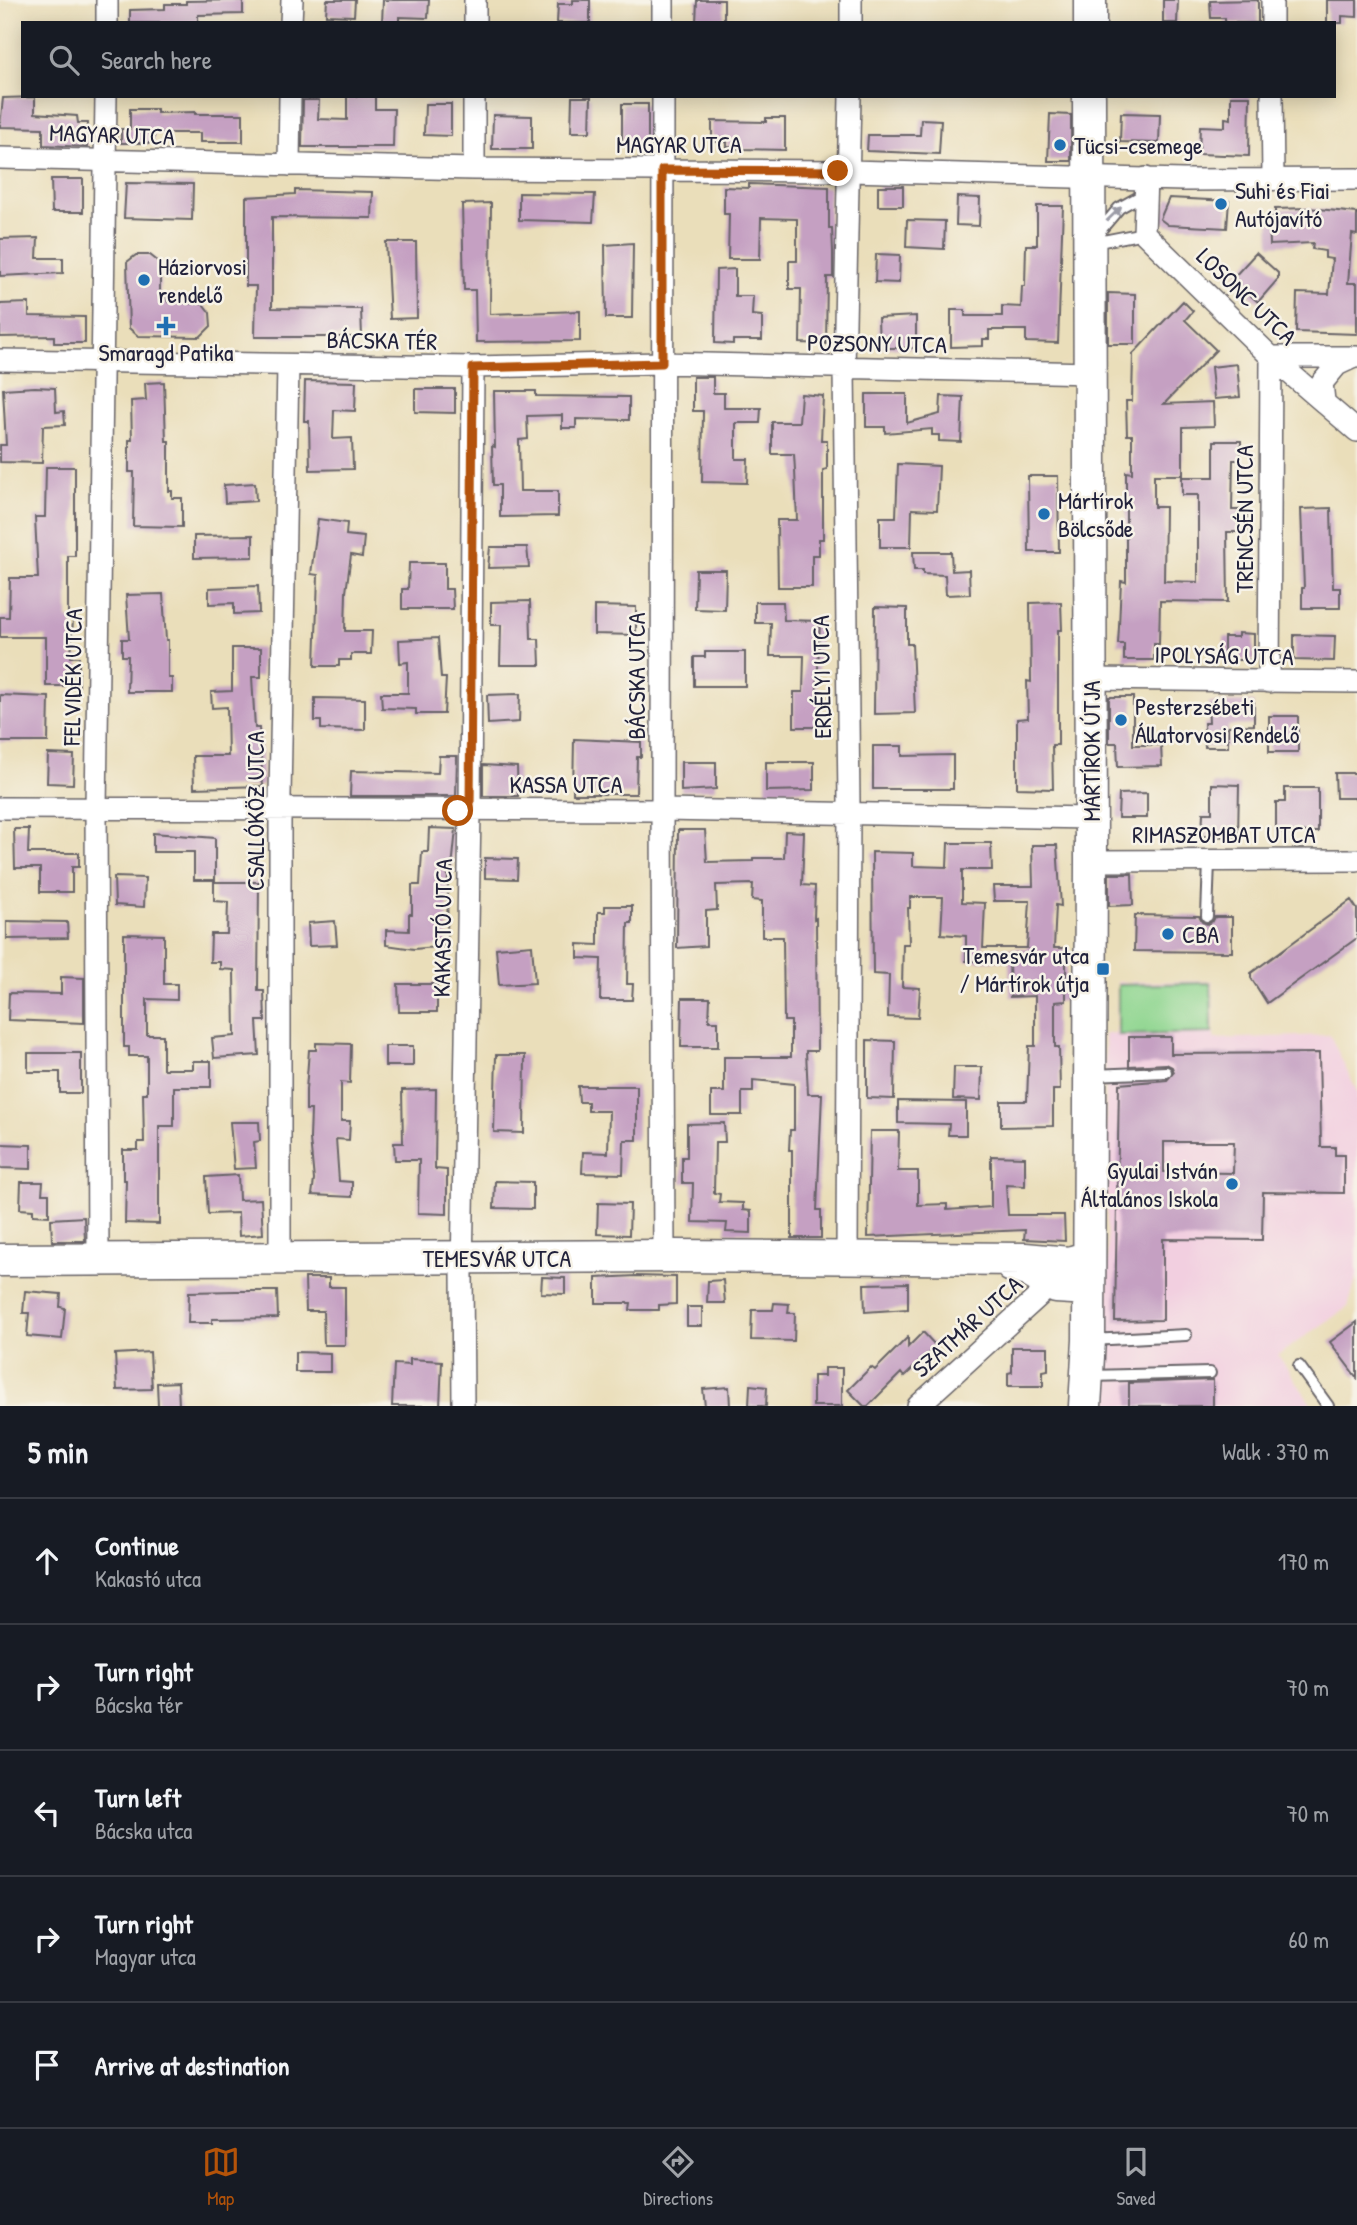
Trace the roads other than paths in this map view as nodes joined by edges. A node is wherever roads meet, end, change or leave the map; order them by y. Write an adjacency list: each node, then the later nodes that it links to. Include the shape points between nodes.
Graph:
1 (107, 0): 8 (street)
2 (292, 0): 9 (street)
3 (475, 0): 10 (street)
4 (663, 0): 11 (street)
5 (851, 0): 12 (street)
6 (1090, 0): 13 (street)
7 (1272, 0): 14 (street)
8 (107, 21)
9 (291, 21)
10 (475, 21)
11 (663, 21)
12 (851, 21)
13 (1090, 21)
14 (1272, 21)
15 (106, 98): 23 (street, FELVIDÉK UTCA)
16 (290, 98): 24 (street)
17 (474, 98): 25 (street)
18 (663, 98): 26 (street, BÁCSKA UTCA)
19 (850, 98): 27 (street, ERDÉLYI UTCA)
20 (1089, 98): 28 (street, MÁRTÍROK ÚTJA)
21 (1272, 98): 29 (street)
22 (0, 158): 23 (street, MAGYAR UTCA)
23 (105, 159): 24 (street, MAGYAR UTCA); 37 (street, FELVIDÉK UTCA)
24 (289, 165): 25 (street, MAGYAR UTCA)
25 (474, 169): 26 (street, MAGYAR UTCA)
26 (662, 170): 27 (street, MAGYAR UTCA); 38 (street, BÁCSKA UTCA)
27 (850, 171): 28 (street, MAGYAR UTCA); 41 (street, ERDÉLYI UTCA)
28 (1088, 176): 31 (street, MAGYAR UTCA); 33 (street, MÁRTÍROK ÚTJA)
29 (1273, 179): 30 (street, MAGYAR UTCA); 31 (street, MAGYAR UTCA)
30 (1357, 179)
31 (1146, 186): 32 (street); 33 (lane, one-way to 31, via 1119,208)
32 (1144, 233): 33 (lane); 34 (street, LOSONC UTCA)
33 (1090, 244): 42 (street, MÁRTÍROK ÚTJA)
34 (1271, 356): 35 (street); 43 (street, LOSONC UTCA); 46 (street, TRENCSÉN UTCA)
35 (1355, 357): 43 (street, via 1337,365 1322,383)
36 (0, 360): 37 (street)
37 (101, 362): 39 (street, BÁCSKA TÉR); 49 (street, FELVIDÉK UTCA)
38 (662, 363): 40 (street, BÁCSKA TÉR); 41 (street, POZSONY UTCA); 51 (street, BÁCSKA UTCA)
39 (288, 365): 40 (street, BÁCSKA TÉR); 50 (street, CSALLÓKÖZ UTCA)
40 (473, 368): 52 (street, KAKASTÓ UTCA)
41 (844, 369): 42 (street, POZSONY UTCA); 53 (street, ERDÉLYI UTCA)
42 (1090, 373): 45 (street, MÁRTÍROK ÚTJA)
43 (1324, 401): 44 (street, LOSONC UTCA)
44 (1357, 431)
45 (1091, 679): 46 (street, IPOLYSÁG UTCA); 54 (street, MÁRTÍROK ÚTJA)
46 (1269, 682): 47 (street, IPOLYSÁG UTCA)
47 (1357, 682)
48 (0, 808): 49 (street, KASSA UTCA)
49 (96, 809): 50 (street, KASSA UTCA); 65 (street, FELVIDÉK UTCA)
50 (280, 810): 52 (street, KASSA UTCA); 62 (street, CSALLÓKÖZ UTCA)
51 (662, 810): 52 (street, KASSA UTCA); 53 (street, KASSA UTCA); 61 (street, BÁCSKA UTCA)
52 (470, 811): 66 (street, KAKASTÓ UTCA)
53 (849, 812): 54 (street, KASSA UTCA); 63 (street, ERDÉLYI UTCA)
54 (1090, 818): 56 (street, MÁRTÍROK ÚTJA)
55 (1357, 860): 57 (street, RIMASZOMBAT UTCA)
56 (1091, 861): 57 (street, RIMASZOMBAT UTCA); 60 (street, MÁRTÍROK ÚTJA)
57 (1209, 861): 58 (lane)
58 (1207, 916)
59 (1166, 1072): 60 (lane)
60 (1089, 1075): 64 (street, MÁRTÍROK ÚTJA)
61 (664, 1256): 63 (street, TEMESVÁR UTCA); 66 (street, TEMESVÁR UTCA)
62 (280, 1257): 65 (street, TEMESVÁR UTCA); 66 (street, TEMESVÁR UTCA)
63 (848, 1257): 68 (street, TEMESVÁR UTCA)
64 (1089, 1257): 68 (street, TEMESVÁR UTCA, via 1069,1263); 70 (street, MÁRTÍROK ÚTJA)
65 (98, 1258): 67 (street, TEMESVÁR UTCA)
66 (462, 1259): 76 (street, KAKASTÓ UTCA)
67 (0, 1260)
68 (994, 1261): 69 (street, TEMESVÁR UTCA, via 1027,1270)
69 (1051, 1285): 70 (street, TEMESVÁR UTCA); 77 (street, SZATMÁR UTCA)
70 (1089, 1289): 72 (street, MÁRTÍROK ÚTJA)
71 (1186, 1335): 72 (lane)
72 (1088, 1340): 75 (street, MÁRTÍROK ÚTJA)
73 (1299, 1366): 78 (lane)
74 (1210, 1373): 75 (lane)
75 (1085, 1391)
76 (463, 1406)
77 (918, 1406)
78 (1328, 1406)

